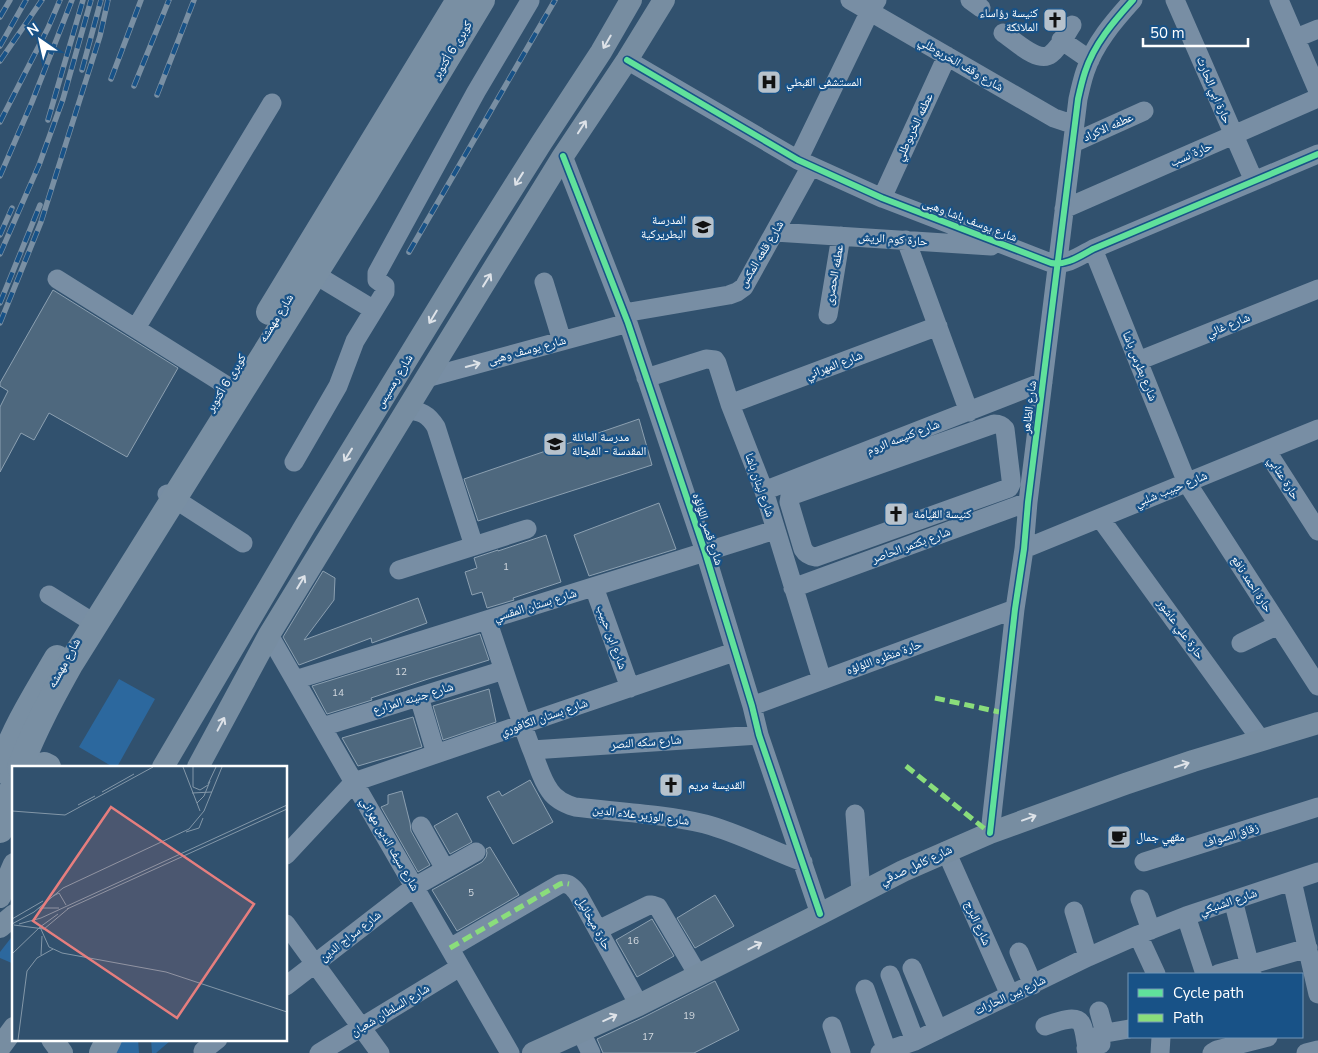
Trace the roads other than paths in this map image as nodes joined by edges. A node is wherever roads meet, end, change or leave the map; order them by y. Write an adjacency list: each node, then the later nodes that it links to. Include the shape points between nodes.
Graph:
1 (459, 0): 102 (highway, كوبرى 6 أكتوبر, bridge, via 56,658 18,727)
2 (469, 0): 24 (main road, شارع مهمشه)
3 (475, 0): 24 (highway, via 407,113)
4 (482, 0): 99 (highway, كوبرى 6 أكتوبر, bridge, via 366,192 71,663 29,742)
5 (631, 0): 100 (main road, شارع رمسيس, one-way to 100, via 315,509)
6 (664, 0): 17 (main road, شارع رمسيس)
7 (850, 0): 12 (street, شارع وقف الخربوطلي)
8 (1175, 0): 25 (street, حارة ابي الحارث)
9 (530, 1): 43 (street, via 377,273 377,280 386,289)
10 (1130, 1): 18 (street, شارع الظاهر, via 1106,31)
11 (1286, 2): 15 (street)
12 (873, 6): 16 (street, شارع وقف الخربوطلي); 29 (street, شارع قلعه المكس)
13 (1318, 29): 15 (street)
14 (1003, 33): 18 (street, via 1037,56 1045,57 1067,32)
15 (1296, 38): 19 (street)
16 (947, 56): 23 (street, شارع وقف الخربوطلي, via 1054,118); 31 (street, عطفه الخربوطلي)
17 (627, 60): 28 (main road, شارع رمسيس, one-way to 17); 29 (street, شارع يوسف باشا وهبى)
18 (1090, 60): 23 (street, شارع الظاهر, via 1078,99)
19 (1318, 91)
20 (1318, 98): 25 (street, حارة نسب)
21 (272, 103): 47 (street)
22 (1144, 111): 26 (street, عطفه الاكراد)
23 (1075, 124): 26 (street, شارع الظاهر)
24 (392, 128): 39 (main road, شارع مهمشه)
25 (1234, 135): 30 (street, حارة ابي الحارث); 32 (street, حارة نسب)
26 (1072, 143): 32 (street, شارع الظاهر)
27 (1318, 154): 30 (street)
28 (564, 156): 45 (street, شارع قصر اللؤلؤه); 50 (main road, شارع رمسيس, one-way to 28)
29 (805, 163): 31 (street, شارع يوسف باشا وهبى); 33 (street, شارع قلعه المكس)
30 (1254, 181): 37 (street)
31 (882, 198): 36 (street, شارع يوسف باشا وهبى)
32 (1064, 209): 38 (street, شارع الظاهر)
33 (775, 232): 34 (street, حارة كوم الريش); 45 (street, شارع قلعه المكس, via 744,287 737,292)
34 (841, 236): 35 (street, حارة كوم الريش); 44 (street, عطفه الحصرى)
35 (906, 240): 36 (street, حارة كوم الريش); 46 (street)
36 (1011, 247): 38 (street, شارع يوسف باشا وهبى)
37 (1093, 249): 38 (street); 49 (street, شارع بطرس باشا)
38 (1058, 264): 52 (street, شارع الظاهر)
39 (306, 269): 43 (street); 53 (main road, شارع مهمشه)
40 (57, 279): 47 (street)
41 (544, 282): 48 (street)
42 (1318, 289): 49 (street, شارع غالي)
43 (374, 310): 59 (street, via 352,347 338,386)
44 (828, 315)
45 (626, 318): 48 (street, شارع يوسف وهبى); 51 (street, شارع قصر اللؤلؤه)
46 (938, 326): 54 (street, شارع المهراني); 56 (street)
47 (136, 328): 53 (street)
48 (562, 341): 50 (street, شارع يوسف وهبى, one-way to 48)
49 (1138, 361): 60 (street, شارع بطرس باشا)
50 (426, 378): 55 (main road, شارع رمسيس)
51 (646, 378): 54 (street, شارع لينان باشا, via 706,358 715,360); 73 (street, شارع قصر اللؤلؤه)
52 (1043, 382): 56 (street, شارع كنيسه الروم); 63 (street, شارع الظاهر)
53 (232, 389): 62 (main road, شارع مهمشه)
54 (730, 404): 61 (street, شارع لينان باشا)
55 (406, 410): 71 (street, via 424,414 436,427); 82 (main road, شارع رمسيس, one-way to 55)
56 (969, 412): 61 (street, شارع كنيسه الروم)
57 (1318, 429): 58 (street, شارع حبيب شلبي)
58 (1266, 450): 60 (street, شارع حبيب شلبي); 68 (street, حارة عتابي)
59 (294, 462)
60 (1187, 483): 64 (street, شارع حبيب شلبي); 81 (street, حارة احمد نافع)
61 (764, 492): 67 (street, شارع لينان باشا)
62 (167, 494): 69 (street); 79 (main road, شارع مهمشه)
63 (1028, 502): 70 (street, شارع بكتمر الحاصر); 72 (street, شارع الظاهر)
64 (1100, 518): 72 (street, شارع حبيب شلبي); 96 (street, حارة علي عاشور)
65 (904, 526): 65 (street, via 1009,488 1011,479 1005,429 994,424 789,499 803,549 810,556); 70 (street)
66 (527, 529): 71 (street)
67 (775, 530): 73 (street, شارع بستان المقسي); 76 (street, شارع لينان باشا)
68 (1318, 531)
69 (244, 543)
70 (912, 544): 76 (street, شارع بكتمر الحاصر)
71 (474, 546): 74 (street)
72 (1024, 549): 78 (street, شارع الظاهر)
73 (705, 552): 75 (street, شارع بستان المقسي); 84 (street, شارع قصر اللؤلؤه)
74 (399, 570)
75 (594, 587): 80 (street, شارع بستان المقسي); 89 (street, شارع ابن حبيب)
76 (793, 588): 87 (street, شارع لينان باشا)
77 (52, 591): 79 (street)
78 (1015, 609): 87 (street, حارة منظره اللؤلؤه); 110 (street, شارع الظاهر)
79 (92, 615): 99 (main road, شارع مهمشه, via 33,718 30,742)
80 (487, 620): 85 (street, شارع الوزير علاء الدين); 86 (street, شارع بستان المقسي)
81 (1278, 625): 83 (street); 88 (street, حارة احمد نافع)
82 (269, 635): 86 (street, شارع سيف الدين مهراني); 101 (main road, شارع رمسيس, one-way to 82)
83 (1241, 643)
84 (734, 652): 89 (street, شارع بستان الكافوري); 91 (street, شارع قصر اللؤلؤه)
85 (504, 670): 90 (street, شارع جنينه المزارع); 93 (street, شارع الوزير علاء الدين)
86 (295, 680): 94 (street, شارع سيف الدين مهراني)
87 (822, 680): 91 (street, حارة منظره اللؤلؤه)
88 (1318, 686)
89 (630, 688): 93 (street, شارع بستان الكافوري)
90 (419, 697): 94 (street, شارع جنينه المزارع); 98 (street)
91 (752, 706): 95 (street, شارع قصر اللؤلؤه)
92 (1318, 723): 96 (main road, شارع كامل صدقي)
93 (522, 724): 97 (street, شارع الوزير علاء الدين); 98 (street, شارع بستان الكافوري)
94 (322, 727): 103 (street, شارع سيف الدين مهراني)
95 (759, 735): 97 (street, شارع سكه النصر); 115 (street, شارع قصر اللؤلؤه)
96 (1261, 740): 110 (main road, شارع كامل صدقي, one-way to 96)
97 (532, 750): 115 (street, شارع الوزير علاء الدين, via 548,790 565,804 707,825)
98 (436, 754): 103 (street, شارع بستان الكافوري)
99 (40, 766)
100 (164, 766)
101 (199, 766)
102 (0, 770)
103 (354, 782): 114 (street); 121 (street, شارع سيف الدين مهراني)
104 (12, 790): 109 (highway)
105 (1318, 807): 116 (street, زقاق الصواف)
106 (855, 814): 122 (street)
107 (12, 819): 111 (highway)
108 (421, 826): 118 (street)
109 (0, 830)
110 (990, 832): 112 (main road, شارع كامل صدقي)
111 (0, 840)
112 (946, 851): 122 (main road, شارع كامل صدقي); 152 (street, شارع البرج)
113 (476, 852): 118 (street, شارع سراج الدين)
114 (288, 853)
115 (802, 862): 127 (street, شارع قصر اللؤلؤه)
116 (1144, 862)
117 (12, 869): 123 (main road)
118 (445, 869): 121 (street, شارع سراج الدين)
119 (1318, 872): 120 (street, شارع الشنبكي)
120 (1292, 880): 125 (street, شارع الشنبكي); 135 (street)
121 (414, 887): 134 (street, شارع سيف الدين مهراني); 138 (street, شارع سراج الدين)
122 (861, 892): 127 (main road, شارع كامل صدقي)
123 (0, 897)
124 (1140, 899): 133 (street)
125 (1233, 900): 128 (street, شارع الشنبكي); 142 (street)
126 (1074, 911): 137 (street)
127 (820, 914): 146 (main road, شارع كامل صدقي, one-way to 127)
128 (1186, 916): 133 (street, شارع الشنبكي); 144 (street)
129 (12, 918): 130 (main road)
130 (0, 927)
131 (288, 927): 138 (street)
132 (598, 930): 134 (street, حارة ميخائيل, via 574,888 564,883); 146 (street, via 649,905 656,906); 153 (street, حارة ميخائيل)
133 (1144, 932): 137 (street, شارع بين الحارات); 143 (street)
134 (450, 948): 139 (street, شارع سيف الدين مهراني)
135 (1308, 948): 140 (street); 142 (street)
136 (1019, 952): 149 (street)
137 (1088, 957): 149 (street, شارع بين الحارات)
138 (315, 964): 148 (street, شارع سراج الدين); 157 (street)
139 (460, 967): 157 (street, شارع السلطان شعبان); 181 (street, شارع سيف الدين مهراني)
140 (1315, 967): 151 (street)
141 (912, 968): 158 (street)
142 (1251, 970): 145 (street)
143 (1156, 973)
144 (1205, 973)
145 (1226, 973)
146 (698, 975): 153 (main road, شارع كامل صدقي)
147 (890, 975): 169 (street)
148 (288, 984)
149 (1033, 985): 152 (street, شارع بين الحارات)
150 (864, 989): 175 (street)
151 (1318, 994)
152 (1010, 995): 158 (street, شارع بين الحارات)
153 (639, 1004): 161 (main road, شارع كامل صدقي, one-way to 153)
154 (1099, 1010): 171 (street)
155 (832, 1026): 184 (street)
156 (1045, 1026): 171 (street, via 1076,1019)
157 (362, 1027): 179 (street, شارع السلطان شعبان); 180 (street)
158 (938, 1030): 169 (street, شارع بين الحارات)
159 (1128, 1030): 171 (street)
160 (12, 1031): 172 (main road)
161 (581, 1032): 182 (main road, شارع كامل صدقي); 183 (street)
162 (1161, 1038): 185 (street)
163 (1260, 1038): 170 (street)
164 (1268, 1038): 187 (street)
165 (53, 1040): 176 (main road)
166 (71, 1040): 177 (main road)
167 (108, 1040): 178 (highway)
168 (216, 1040): 173 (street)
169 (915, 1040): 175 (street, شارع بين الحارات)
170 (1234, 1041): 186 (street)
171 (1098, 1046)
172 (0, 1047)
173 (201, 1048)
174 (1318, 1050): 188 (street)
175 (884, 1052)
176 (62, 1053)
177 (66, 1053)
178 (102, 1053)
179 (319, 1053)
180 (380, 1053)
181 (510, 1053)
182 (533, 1053)
183 (591, 1053)
184 (841, 1053)
185 (1160, 1053)
186 (1212, 1053)
187 (1272, 1053)
188 (1306, 1053)

